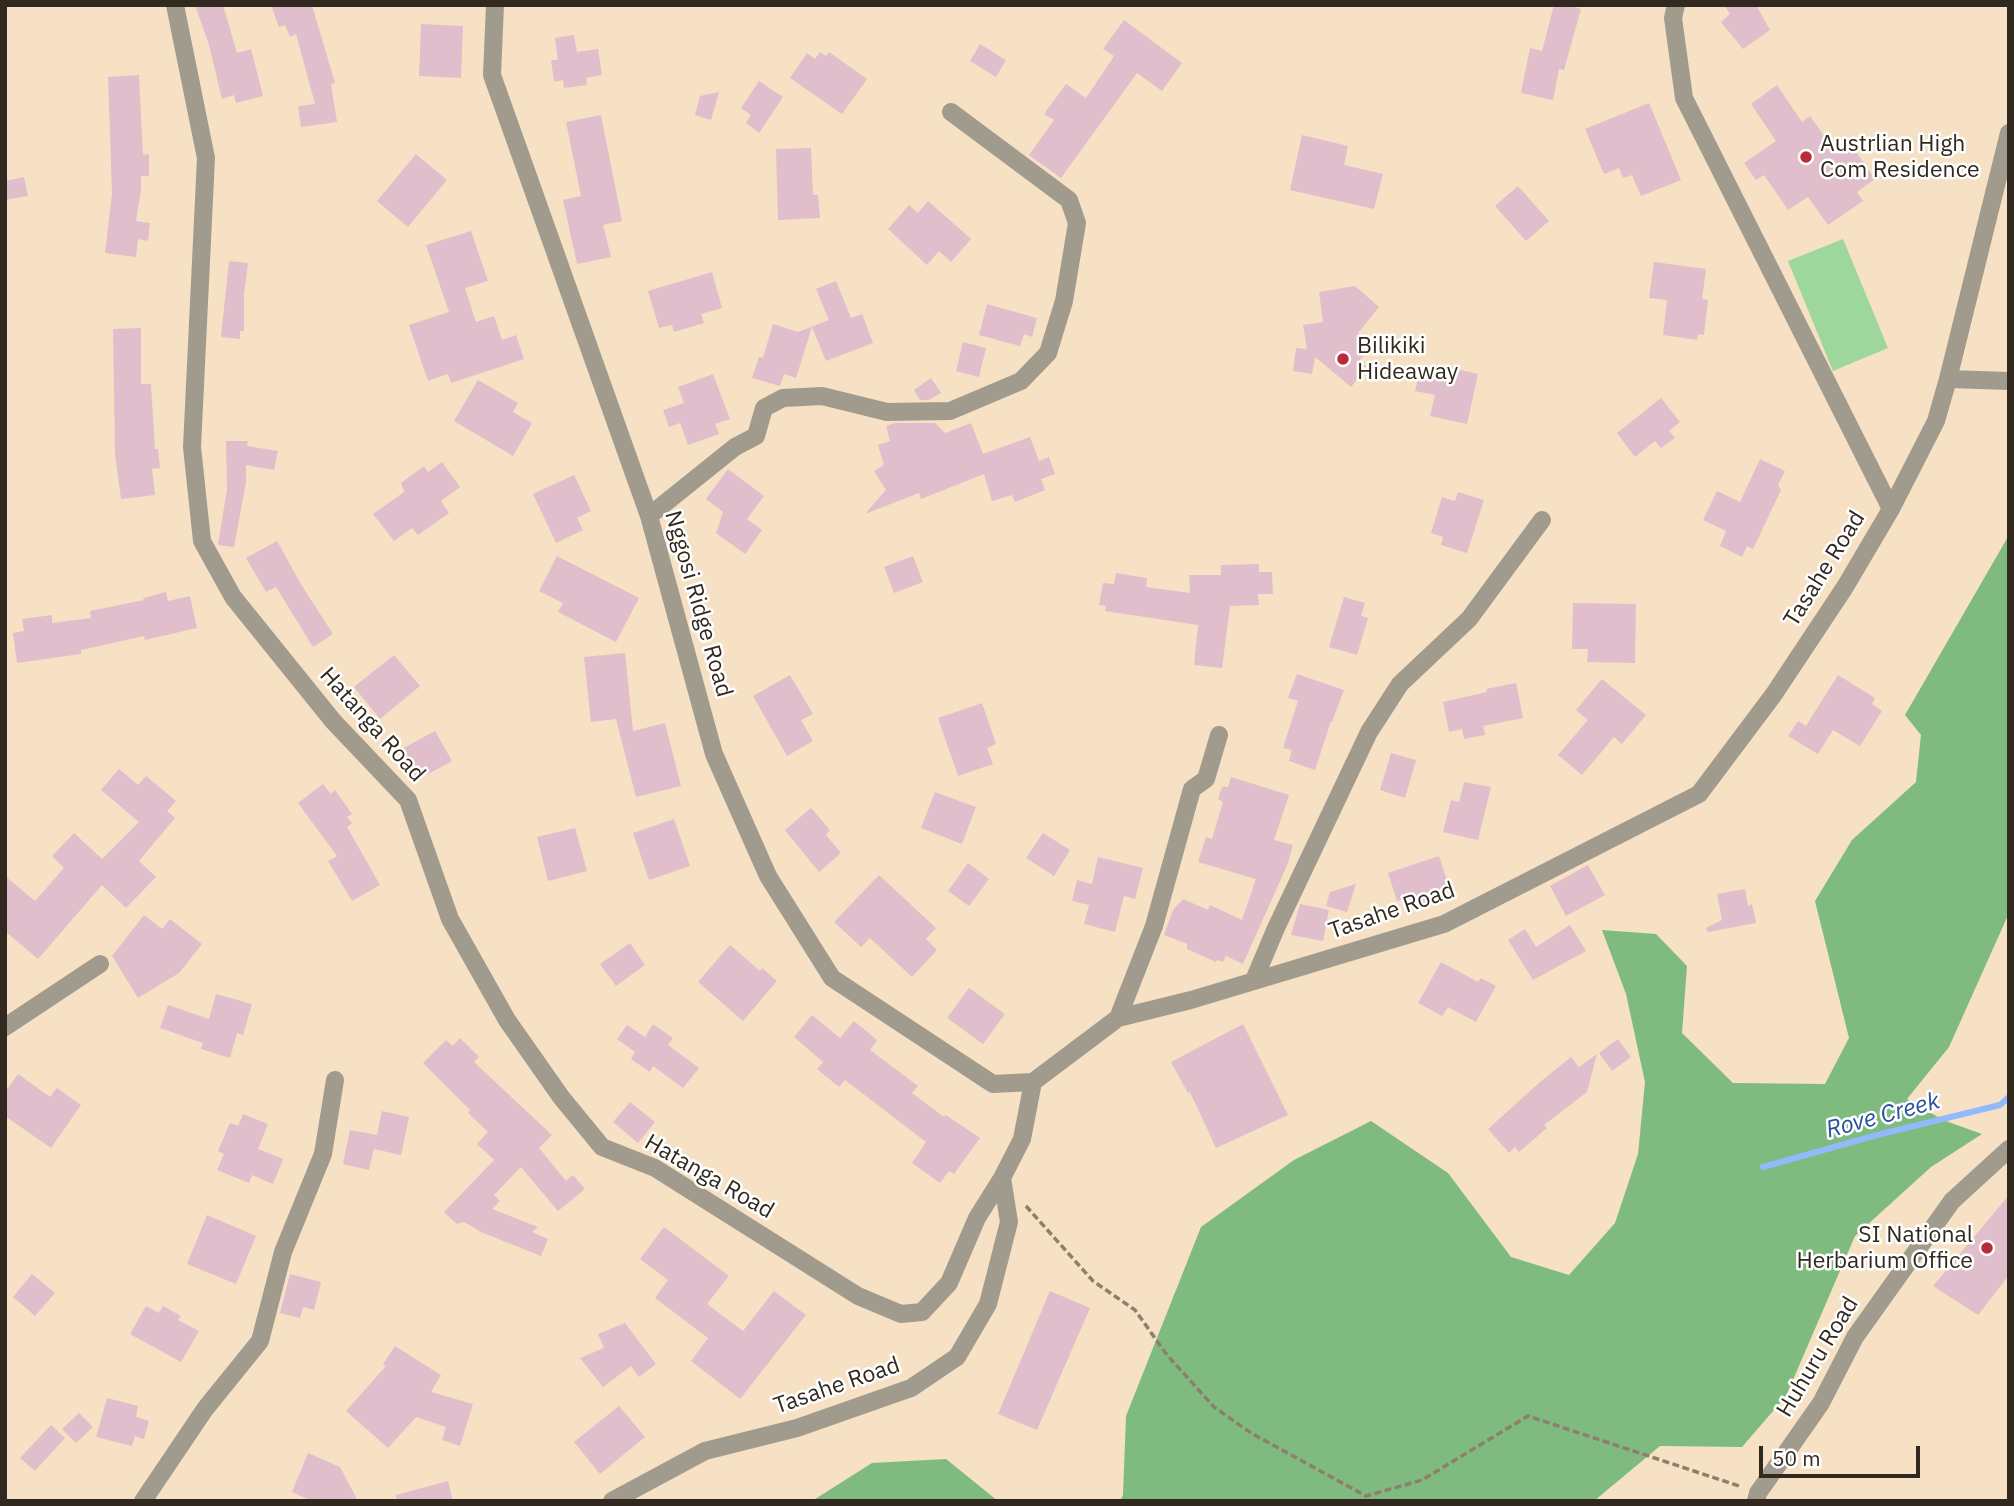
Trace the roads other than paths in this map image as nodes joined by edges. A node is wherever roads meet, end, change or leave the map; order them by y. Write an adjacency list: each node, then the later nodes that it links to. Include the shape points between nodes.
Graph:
1 (176, 5): 19 (street, Hatanga Road, via 206,158 192,447 202,541 233,597 333,721 408,800 450,919 507,1020 561,1097 603,1147 655,1168 858,1296 901,1314 922,1312 949,1283 977,1218)
2 (495, 5): 9 (street, Nggosi Ridge Road, via 492,75)
3 (1676, 5): 8 (street, via 1673,18 1684,99)
4 (951, 112): 9 (street, via 1069,200 1077,223 1064,301 1048,352 1021,381 950,411 887,412 822,396 783,398 764,408 756,436 735,447)
5 (2009, 133): 6 (street, Tasahe Road)
6 (1948, 379): 7 (street); 8 (street, Tasahe Road, via 1936,421)
7 (2009, 381)
8 (1891, 509): 13 (street, Tasahe Road, via 1774,694 1699,794 1444,924)
9 (649, 516): 17 (street, Nggosi Ridge Road, via 714,754 768,876 832,978 993,1084)
10 (1542, 520): 13 (street, via 1469,619 1399,684 1369,732)
11 (1219, 735): 14 (street, via 1206,779 1192,789 1154,926)
12 (100, 964): 15 (street)
13 (1254, 980): 14 (street, Tasahe Road)
14 (1118, 1018): 17 (street, Tasahe Road)
15 (5, 1027)
16 (335, 1080): 21 (street, via 323,1154 284,1252 260,1342 205,1409)
17 (1033, 1082): 19 (street, via 1022,1139)
18 (2009, 1149): 20 (street, Huhuru Road, via 1952,1201 1855,1337 1821,1403)
19 (1002, 1178): 22 (street, Tasahe Road, via 1009,1222 988,1304 957,1357 911,1388 797,1428 705,1451)
20 (1757, 1497)
21 (143, 1501)
22 (612, 1501)

